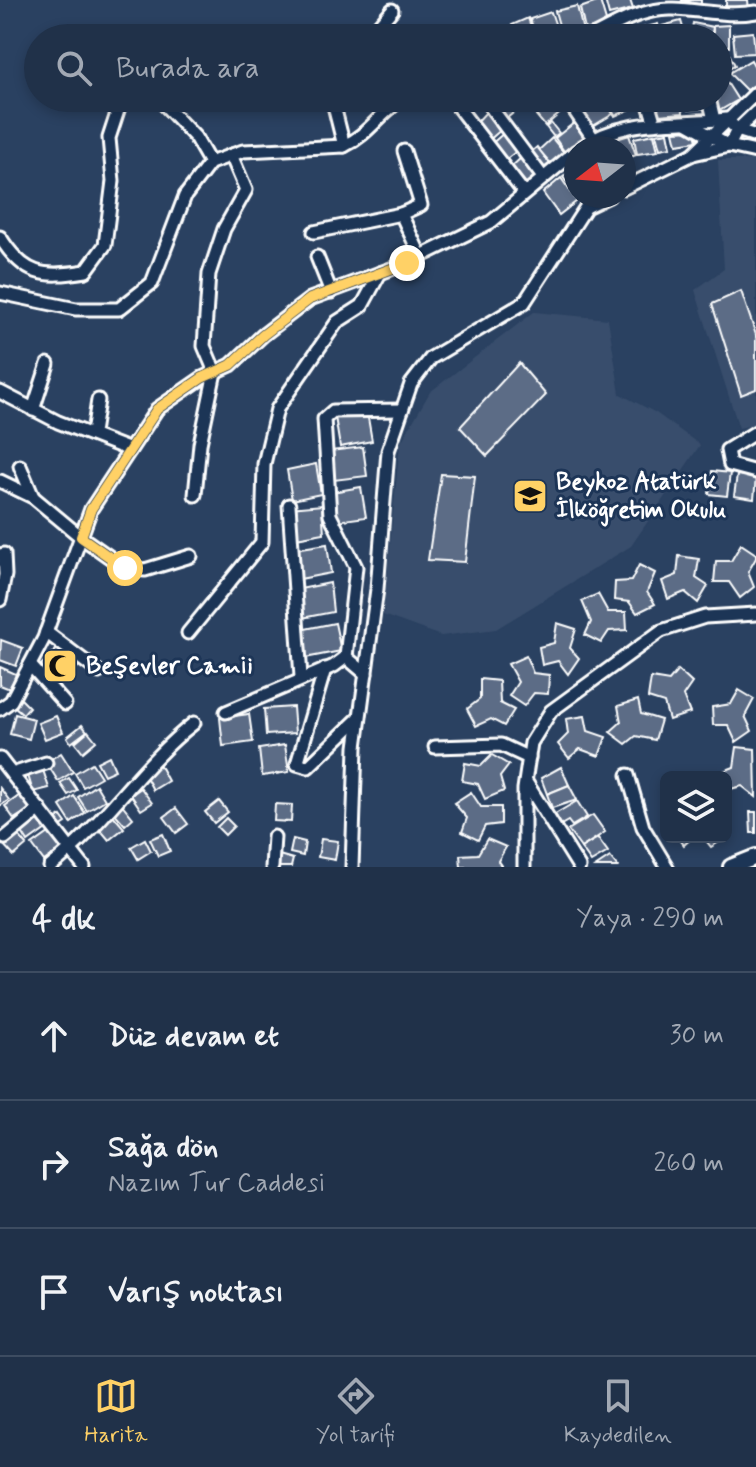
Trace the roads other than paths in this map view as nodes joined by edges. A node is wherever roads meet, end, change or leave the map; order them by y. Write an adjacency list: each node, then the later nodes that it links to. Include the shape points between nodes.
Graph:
1 (392, 10): 3 (street)
2 (756, 12): 4 (street, via 732,16 670,9)
3 (380, 24)
4 (618, 24)
5 (756, 93): 16 (street)
6 (117, 112): 39 (street, via 109,138 113,181 105,245 86,271 58,276 27,271)
7 (171, 112): 32 (street)
8 (333, 112): 25 (street)
9 (383, 112): 25 (street, via 358,140)
10 (462, 112): 35 (street)
11 (494, 112): 33 (street)
12 (575, 112): 22 (street)
13 (651, 112): 18 (street)
14 (712, 112): 17 (street)
15 (756, 112): 20 (street)
16 (727, 119): 17 (street); 20 (street); 21 (street)
17 (714, 120): 19 (street)
18 (654, 121): 19 (street); 23 (street)
19 (684, 121): 21 (street)
20 (737, 130): 24 (street); 26 (street)
21 (713, 135): 26 (street); 29 (street)
22 (592, 136)
23 (600, 136)
24 (756, 136)
25 (344, 146): 30 (street)
26 (729, 146): 28 (street); 29 (street)
27 (404, 151): 37 (street, via 421,205)
28 (756, 152)
29 (693, 154): 34 (street)
30 (231, 155): 32 (street); 46 (street, via 246,190 224,229 209,274 204,346)
31 (564, 160): 33 (street)
32 (210, 163): 44 (street, via 185,196 152,283 119,309 76,309)
33 (542, 176): 35 (street)
34 (636, 182)
35 (524, 193): 41 (street, via 491,222)
36 (585, 208): 50 (street, via 524,303 431,358 411,384)
37 (401, 214): 38 (street); 41 (street)
38 (314, 232)
39 (0, 237)
40 (317, 257): 43 (street)
41 (421, 257): 42 (street)
42 (380, 273): 43 (street); 66 (street, via 362,306 337,322 277,409 264,464 262,542)
43 (331, 292): 46 (street, via 310,299 231,365)
44 (0, 293)
45 (48, 364): 49 (street)
46 (215, 372): 53 (street, via 157,409); 57 (street)
47 (0, 392): 49 (street)
48 (98, 400): 52 (street)
49 (33, 410): 52 (street)
50 (402, 410): 67 (street, via 333,411 324,419 330,515 356,567); 71 (street, via 388,451)
51 (756, 432): 55 (street, via 727,450 730,465)
52 (93, 433): 53 (street)
53 (130, 450): 60 (street, via 91,509)
54 (20, 466): 58 (street)
55 (756, 472)
56 (0, 481): 58 (street)
57 (195, 495)
58 (33, 497): 60 (street)
59 (289, 505): 72 (street)
60 (81, 537): 62 (street, via 125,568 145,570); 65 (street)
61 (0, 555): 63 (street, via 4,554 5,575)
62 (191, 556)
63 (0, 600)
64 (756, 614): 79 (street, via 705,617 661,631 551,711 531,743)
65 (46, 632): 68 (street); 70 (street)
66 (188, 633)
67 (346, 657): 69 (street); 71 (street)
68 (30, 665): 73 (street); 74 (street, via 11,701)
69 (325, 669): 72 (street); 76 (street, via 297,764 308,767)
70 (99, 672)
71 (366, 674): 76 (street)
72 (301, 677): 75 (street)
73 (65, 704)
74 (0, 709)
75 (226, 712)
76 (360, 718): 93 (street)
77 (194, 723): 88 (street, via 163,748)
78 (435, 747): 79 (street, via 501,745)
79 (529, 758): 84 (street)
80 (0, 759): 82 (street)
81 (46, 763): 82 (street)
82 (12, 774): 85 (street)
83 (628, 775): 96 (street, via 643,827)
84 (526, 782): 94 (street); 95 (street)
85 (40, 809): 87 (street); 88 (street)
86 (274, 837): 92 (street)
87 (5, 838)
88 (70, 850): 90 (street); 91 (street)
89 (756, 857): 97 (main road)
90 (50, 867)
91 (84, 867)
92 (272, 867)
93 (352, 867)
94 (524, 867)
95 (579, 867)
96 (667, 867)
97 (731, 867)

